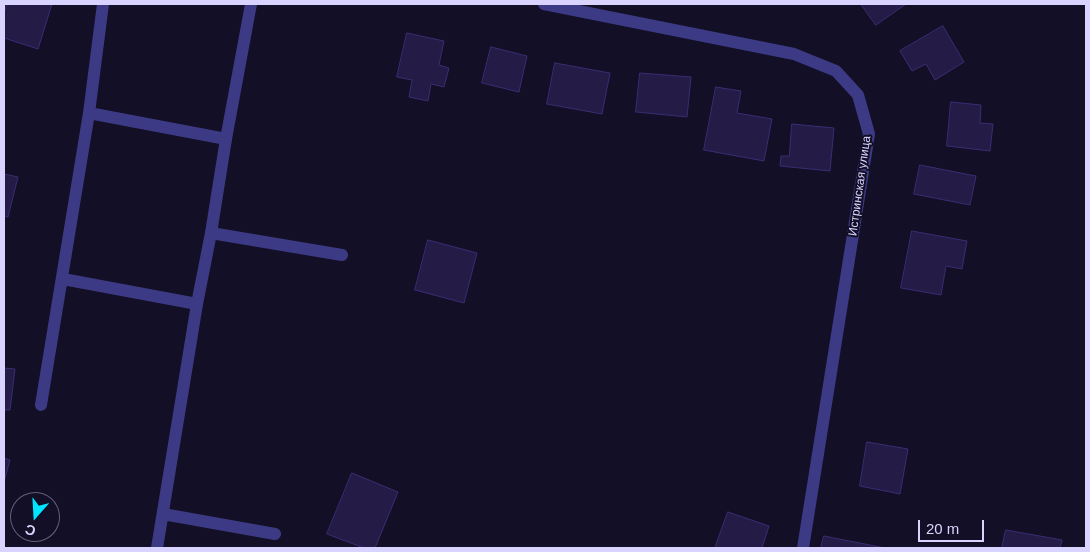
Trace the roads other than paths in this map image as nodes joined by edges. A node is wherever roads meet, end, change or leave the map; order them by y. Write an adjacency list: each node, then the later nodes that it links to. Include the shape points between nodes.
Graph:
1 (103, 4): 4 (street)
2 (251, 4): 5 (street)
3 (544, 4): 14 (street, Истринская улица, via 794,54 836,71 858,95 869,134)
4 (89, 113): 5 (street); 8 (street)
5 (226, 139): 6 (street)
6 (211, 233): 7 (street); 9 (street)
7 (342, 255)
8 (63, 279): 9 (street); 10 (street)
9 (197, 304): 11 (street)
10 (41, 405)
11 (163, 514): 12 (street); 13 (street)
12 (276, 534)
13 (157, 548)
14 (803, 548)

